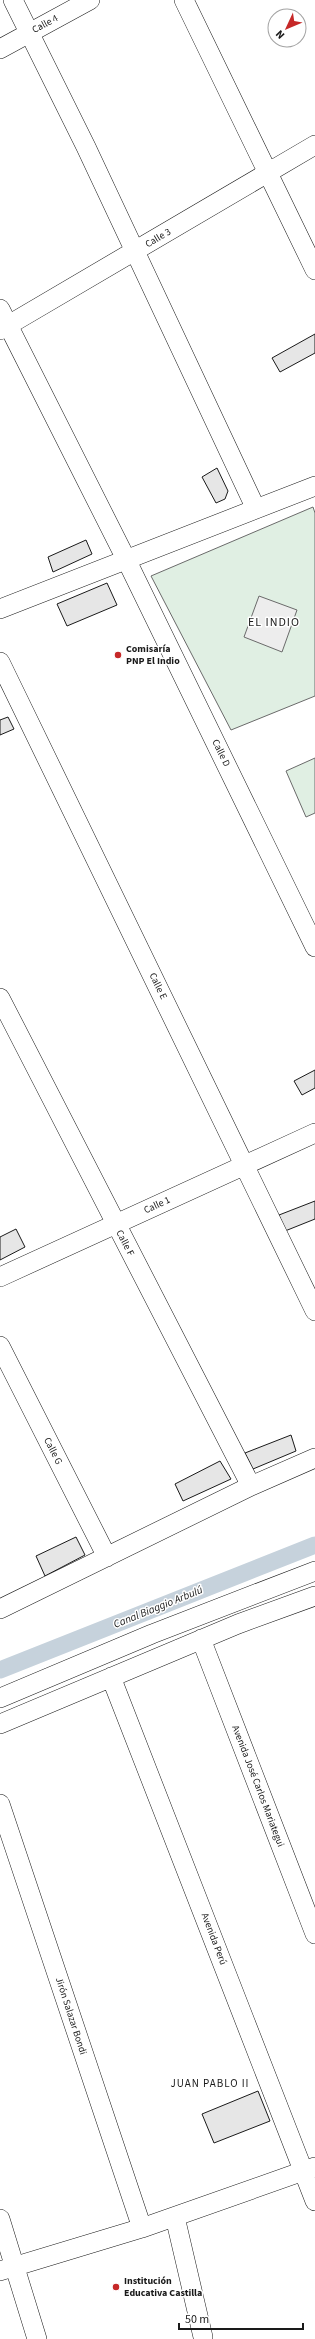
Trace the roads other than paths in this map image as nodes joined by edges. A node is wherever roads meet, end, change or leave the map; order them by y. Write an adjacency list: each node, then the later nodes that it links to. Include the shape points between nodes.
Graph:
1 (12, 0): 4 (street)
2 (90, 0): 4 (street, Calle 4)
3 (184, 0): 7 (street)
4 (29, 33): 5 (street, Calle 4); 8 (street)
5 (0, 49)
6 (315, 145): 7 (street, Calle 3)
7 (268, 173): 8 (street, Calle 3); 9 (street)
8 (136, 252): 10 (street, Calle 3); 12 (street)
9 (315, 270)
10 (3, 322): 13 (street, Calle D)
11 (315, 486): 12 (street)
12 (256, 509): 13 (street)
13 (126, 559): 14 (street); 16 (street, Calle D)
14 (0, 609)
15 (0, 662): 19 (street, Calle E)
16 (315, 947)
17 (0, 998): 20 (street, Calle F)
18 (315, 1133): 19 (street, Calle 1)
19 (245, 1165): 20 (street, Calle 1); 22 (street, Calle E)
20 (115, 1224): 21 (street, Calle 1); 25 (street, Calle F)
21 (0, 1277)
22 (315, 1312)
23 (0, 1346): 26 (street, Calle G)
24 (315, 1458): 25 (street)
25 (251, 1486): 26 (street)
26 (106, 1557): 29 (street)
27 (315, 1571): 32 (street, via 152,1634)
28 (315, 1596): 30 (street)
29 (0, 1609)
30 (202, 1639): 31 (street); 35 (street, Avenida José Carlos Mariategui)
31 (111, 1677): 33 (street); 36 (street, Avenida Perú)
32 (0, 1698)
33 (0, 1724)
34 (0, 1804): 40 (street, Jirón Salazar Bondi)
35 (315, 1934)
36 (310, 2169): 37 (street, Avenida Perú); 38 (street)
37 (315, 2201)
38 (175, 2217): 40 (street); 42 (street)
39 (0, 2219): 41 (street)
40 (142, 2228): 41 (street)
41 (8, 2269): 43 (street)
42 (203, 2337)
43 (37, 2339)

